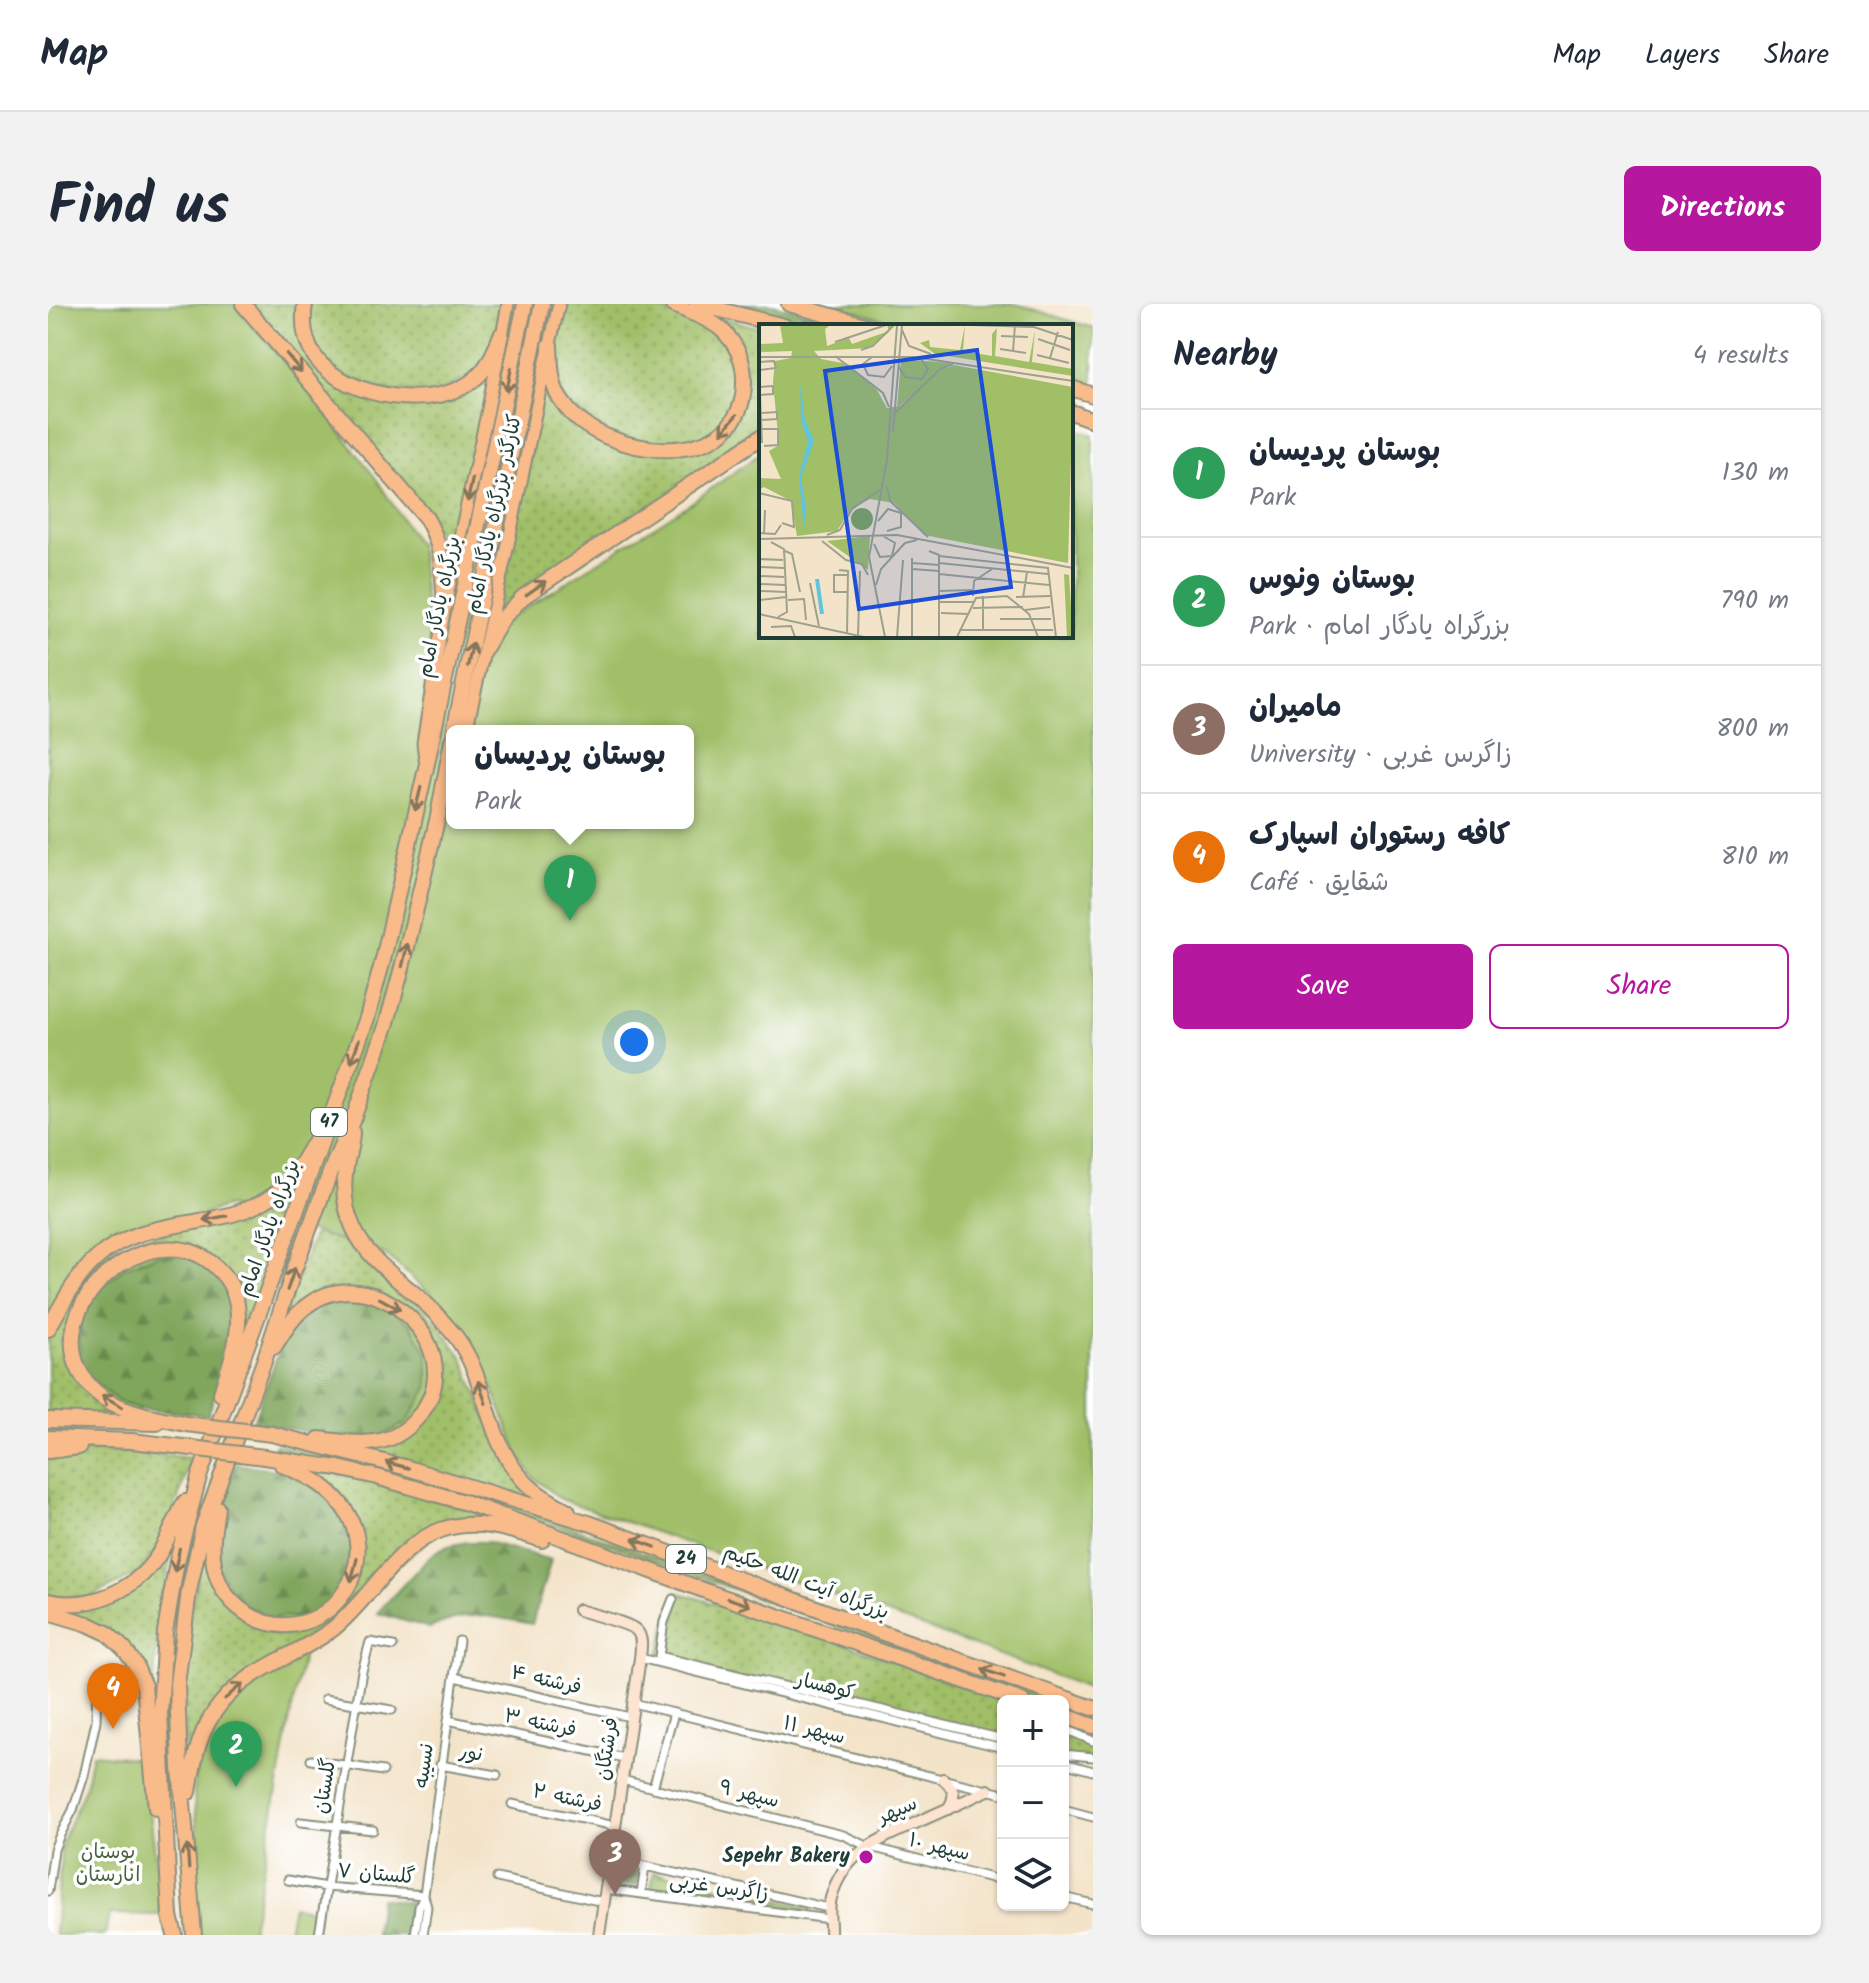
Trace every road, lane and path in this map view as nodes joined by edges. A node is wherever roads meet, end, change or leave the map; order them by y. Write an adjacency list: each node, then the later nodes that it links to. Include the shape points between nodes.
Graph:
1 (243, 304): 20 (highway, one-way to 20, via 426,518 442,556)
2 (305, 304): 13 (highway, via 304,329 316,358 341,379 382,394 437,397 461,388 485,369)
3 (508, 304): 13 (main road, کنارگذر بزرگراه یادگار امام)
4 (525, 304): 24 (highway, بزرگراه یادگار امام / 47, one-way to 24)
5 (542, 304): 22 (highway, بزرگراه یادگار امام, one-way to 5)
6 (559, 304): 14 (main road, کنارگذر بزرگراه یادگار امام)
7 (672, 304): 14 (highway, one-way to 14, via 720,328 744,368 738,413 705,443 658,449 592,429 569,411 556,390)
8 (697, 304): 11 (highway)
9 (789, 304): 10 (highway)
10 (812, 308): 12 (highway)
11 (776, 324)
12 (862, 324)
13 (501, 335): 20 (main road, کنارگذر بزرگراه یادگار امام, one-way to 20)
14 (550, 345): 21 (main road, کنارگذر بزرگراه یادگار امام)
15 (1073, 389): 16 (highway)
16 (1093, 395)
17 (1073, 413): 18 (highway)
18 (1093, 420)
19 (759, 438): 21 (highway, one-way to 19, via 523,597)
20 (445, 605): 24 (main road, کنارگذر بزرگراه یادگار امام, via 423,743)
21 (486, 647): 23 (main road, کنارگذر بزرگراه یادگار امام)
22 (455, 725)
23 (467, 725)
24 (426, 768): 26 (highway, بزرگراه یادگار امام / 47, one-way to 26, via 383,960)
25 (446, 782): 27 (highway, بزرگراه یادگار امام / 47, one-way to 25, via 386,1026)
26 (332, 1115): 28 (highway, one-way to 28, via 290,1178 264,1201 229,1216 140,1233 96,1258); 30 (highway, بزرگراه یادگار امام / 47)
27 (353, 1119): 29 (highway, بزرگراه یادگار امام / 47, one-way to 27); 40 (highway, one-way to 27, via 519,1476 458,1340 360,1240 344,1195)
28 (48, 1329)
29 (263, 1364): 33 (highway, one-way to 33, via 303,1308 325,1296 352,1292 383,1299 405,1312 434,1359 427,1402 395,1436 358,1443); 39 (highway, بزرگراه یادگار امام / 47)
30 (221, 1418): 32 (highway, one-way to 30, via 108,1401 88,1385 73,1351 76,1321 93,1290 119,1265 160,1249 186,1250 207,1259 234,1294 238,1325 220,1396); 38 (highway, بزرگراه یادگار امام / 47)
31 (48, 1420): 32 (highway, 24)
32 (186, 1424): 33 (highway, 24, bridge)
33 (272, 1434): 40 (highway, بزرگراه آیت الله حکیم / 24, one-way to 33)
34 (48, 1438): 35 (highway, 24)
35 (132, 1441): 36 (highway); 37 (highway, 24, bridge)
36 (48, 1451)
37 (264, 1457): 39 (highway, one-way to 39, via 321,1484 352,1522 358,1544 353,1578 324,1613 300,1623 273,1623 249,1616 229,1599 212,1554); 41 (highway, بزرگراه آیت الله حکیم / 24, via 338,1468 455,1500)
38 (199, 1477): 43 (highway, via 161,1550 140,1576 117,1592 90,1601); 93 (highway, بزرگراه یادگار امام / 47, one-way to 93, via 177,1561 162,1665)
39 (220, 1482): 84 (highway, بزرگراه یادگار امام / 47, via 193,1568 179,1664)
40 (589, 1523): 55 (highway, بزرگراه آیت الله حکیم / 24, one-way to 40)
41 (706, 1591): 51 (highway, بزرگراه آیت الله حکیم / 24, one-way to 51); 84 (highway, one-way to 41, via 201,1734 224,1700 259,1672 332,1629 430,1534 459,1525 502,1528)
42 (673, 1599): 63 (street, via 659,1656)
43 (48, 1601)
44 (579, 1610): 48 (street, via 636,1630)
45 (48, 1612): 93 (highway, via 107,1633 140,1673 158,1834)
46 (459, 1641): 49 (street, نسیبه)
47 (393, 1646): 54 (street, گلستان, via 370,1642)
48 (640, 1658): 53 (street, فرشتگان); 65 (street, کوهسار)
49 (454, 1677): 58 (street, فرشته ۴); 60 (street, نسیبه)
50 (97, 1681): 99 (street, via 96,1721 84,1776 54,1850)
51 (1005, 1695)
52 (325, 1699): 54 (street)
53 (633, 1703): 57 (street, سپهر ۱۱); 58 (street, فرشتگان)
54 (356, 1704): 56 (street); 70 (street, گلستان)
55 (1093, 1708)
56 (392, 1710)
57 (674, 1713): 76 (street, سپهر ۱۱); 78 (street)
58 (630, 1717): 68 (street, فرشتگان)
59 (1069, 1717): 61 (highway)
60 (448, 1720): 68 (street, فرشته ۳); 71 (street, نسیبه)
61 (1093, 1726)
62 (1069, 1731): 64 (street)
63 (997, 1738)
64 (1093, 1741)
65 (997, 1747)
66 (1069, 1755): 67 (street)
67 (1093, 1757)
68 (624, 1758): 77 (street, فرشتگان)
69 (311, 1760): 70 (street)
70 (346, 1765): 73 (street); 87 (street, گلستان)
71 (440, 1765): 75 (street, نور); 101 (street, نسیبه)
72 (1069, 1765): 74 (street)
73 (383, 1771)
74 (1093, 1771)
75 (497, 1775)
76 (943, 1779): 79 (street, سپهر ۱۱); 82 (street, via 954,1792)
77 (622, 1780): 78 (street, سپهر ۹); 88 (street, فرشتگان)
78 (653, 1788): 90 (street, سپهر ۹, via 841,1834)
79 (988, 1790): 80 (street, سپهر ۱۱); 82 (street, سپهر)
80 (997, 1792)
81 (512, 1804): 88 (street, فرشته ۲)
82 (948, 1809): 90 (street, سپهر)
83 (1069, 1811): 85 (street)
84 (185, 1812): 109 (highway, بزرگراه یادگار امام / 47, one-way to 84)
85 (1093, 1817)
86 (301, 1822): 87 (street)
87 (336, 1826): 89 (street); 97 (street, گلستان)
88 (615, 1826): 91 (street, فرشتگان)
89 (373, 1830)
90 (867, 1846): 95 (street, سپهر ۱۰); 106 (street, سپهر, via 840,1875)
91 (610, 1858): 92 (street, زاگرس غربی); 98 (street, فرشتگان)
92 (645, 1866): 100 (street); 106 (street, زاگرس غربی)
93 (168, 1876): 105 (highway, بزرگراه یادگار امام / 47)
94 (497, 1878): 103 (street)
95 (997, 1879)
96 (288, 1880): 97 (street, گلستان ۷)
97 (326, 1887): 101 (street, گلستان ۷); 110 (street, گلستان)
98 (605, 1889): 100 (street, زاگرس غربی); 103 (street, فرشتگان)
99 (48, 1891)
100 (641, 1894): 106 (street, زاگرس غربی)
101 (424, 1895): 111 (street); 112 (street)
102 (1069, 1898): 104 (street)
103 (603, 1902): 113 (street, فرشتگان)
104 (1093, 1904)
105 (170, 1916): 107 (highway); 108 (highway, بزرگراه یادگار امام / 47)
106 (831, 1925)
107 (167, 1935)
108 (175, 1935)
109 (194, 1935)
110 (319, 1935)
111 (415, 1935)
112 (423, 1935)
113 (599, 1935)

